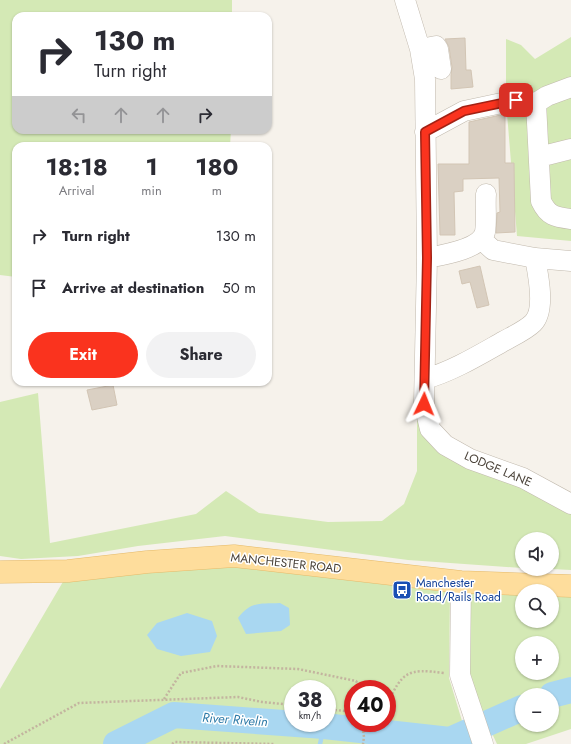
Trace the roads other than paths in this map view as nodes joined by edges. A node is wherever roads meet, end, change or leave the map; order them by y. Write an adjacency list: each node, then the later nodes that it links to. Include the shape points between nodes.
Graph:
1 (405, 0): 2 (street, LODGE LANE)
2 (420, 50): 3 (street, via 436,46); 6 (street, LODGE LANE, via 425,79)
3 (441, 69)
4 (571, 87): 5 (street)
5 (536, 102): 6 (street, via 516,100 464,111 456,104); 8 (street)
6 (425, 122): 12 (street, LODGE LANE)
7 (571, 149): 8 (street)
8 (539, 157): 10 (street, via 541,201 546,211 558,218)
9 (486, 194): 11 (street, via 485,232)
10 (571, 218)
11 (481, 240): 12 (street, via 474,245); 13 (street, via 493,250)
12 (427, 258): 15 (street, LODGE LANE)
13 (535, 258): 14 (street); 15 (street, via 539,276 540,305 534,323 465,363)
14 (571, 261)
15 (425, 380): 16 (street, LODGE LANE, via 424,404 430,429 445,445 470,459 523,478)
16 (571, 504)
17 (0, 572): 18 (main road, MANCHESTER ROAD, via 68,571 234,556)
18 (460, 582): 19 (main road, MANCHESTER ROAD); 20 (street, via 460,675)
19 (571, 586)
20 (481, 739)

